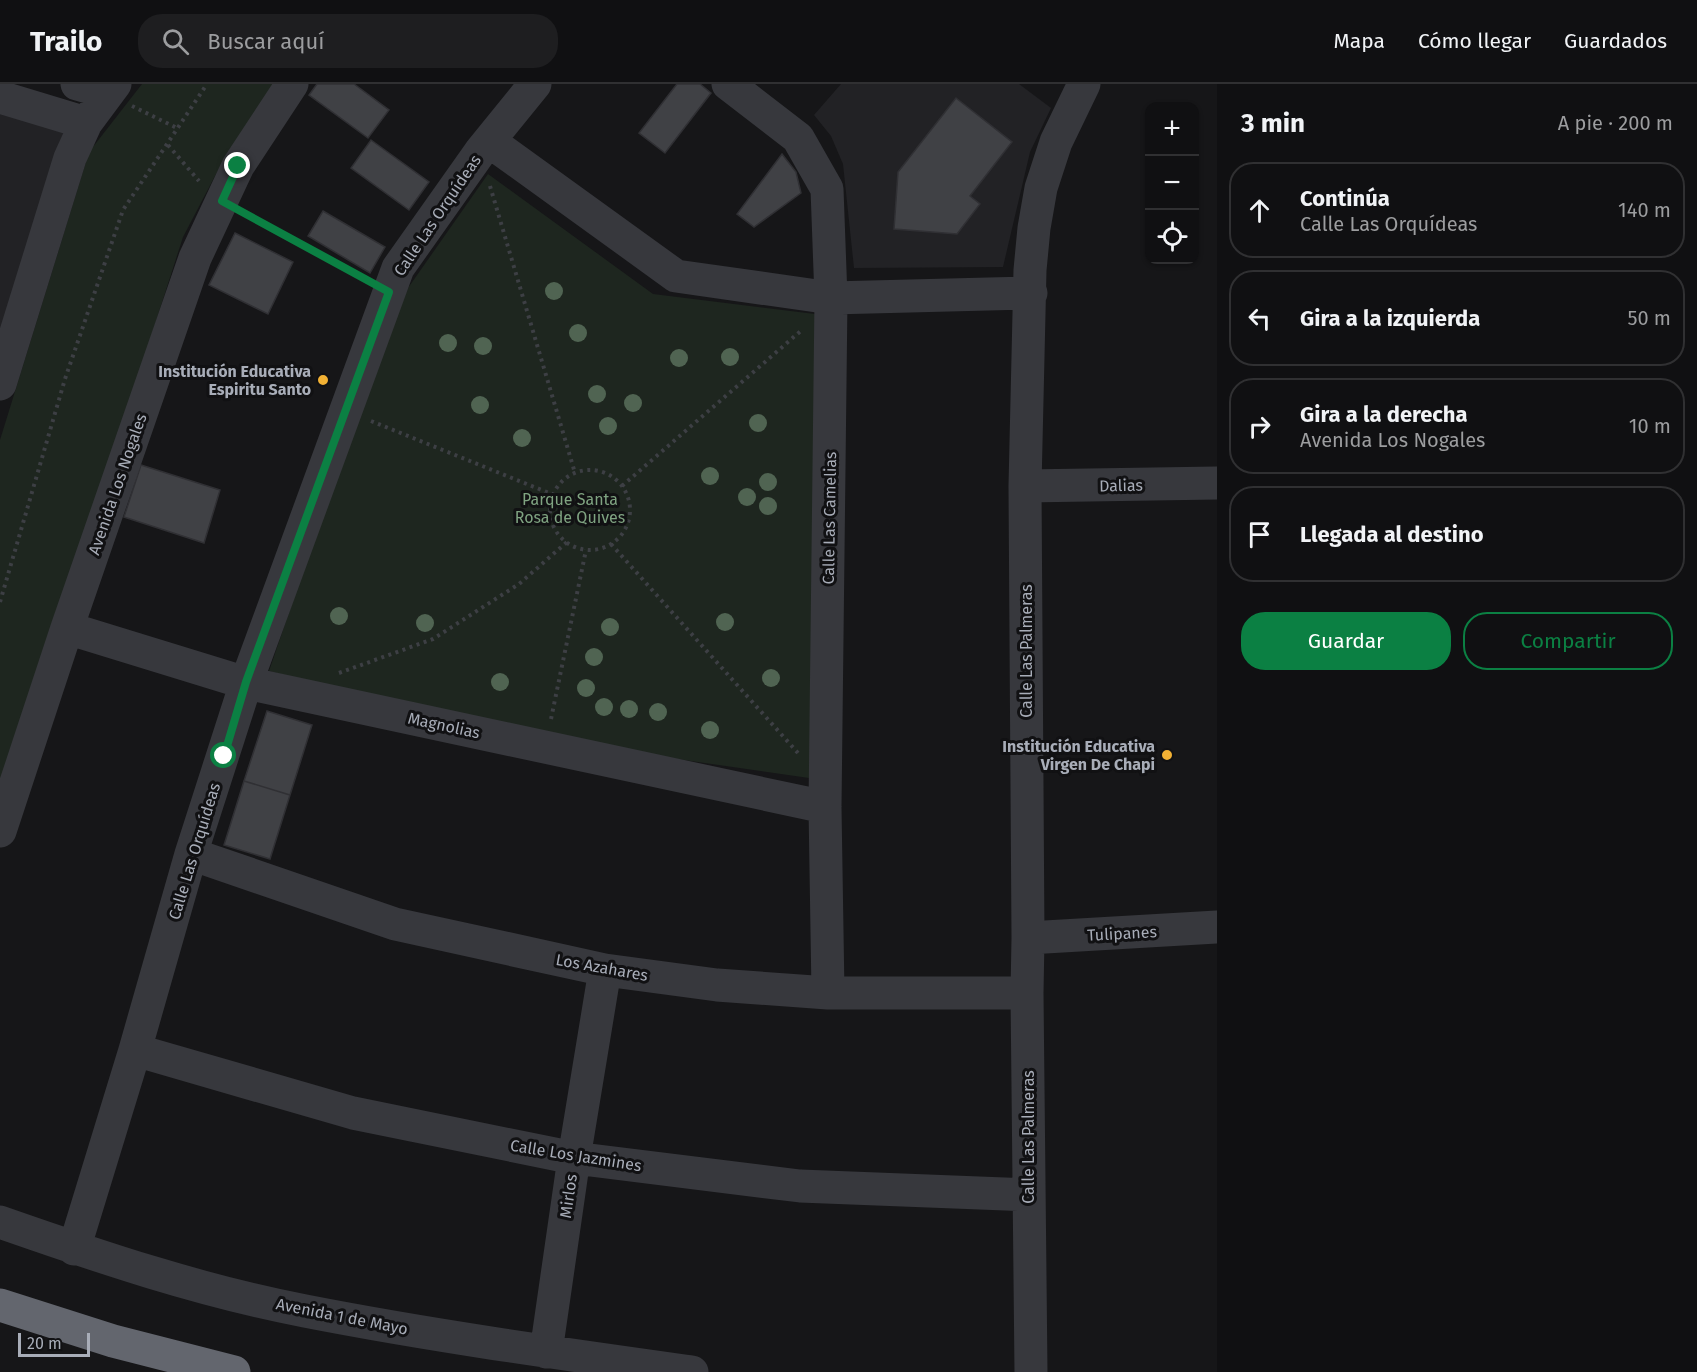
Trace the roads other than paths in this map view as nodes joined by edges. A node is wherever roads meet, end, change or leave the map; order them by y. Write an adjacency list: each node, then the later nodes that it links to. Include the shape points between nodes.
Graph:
1 (76, 84): 6 (street)
2 (292, 84): 15 (street, Avenida Los Nogales, via 238,166 195,258)
3 (535, 84): 9 (street, Calle Las Orquídeas)
4 (728, 84): 11 (street, Calle Las Camelias, via 798,138 827,189)
5 (1080, 86): 10 (street, Calle Las Palmeras, via 1041,188)
6 (111, 89): 8 (street)
7 (0, 97): 8 (street)
8 (86, 123): 12 (street, via 70,158)
9 (484, 146): 11 (street, via 676,276); 16 (street, Calle Las Orquídeas, via 398,268)
10 (1030, 293): 11 (street); 14 (street, Calle Las Palmeras)
11 (831, 307): 17 (street, Calle Las Camelias)
12 (0, 384)
13 (1217, 483): 14 (street, Dalias)
14 (1025, 486): 21 (street, Calle Las Palmeras)
15 (67, 628): 16 (street, Magnolias); 18 (street, Avenida Los Nogales)
16 (246, 682): 17 (street, Magnolias, via 545,747); 19 (street, Calle Las Orquídeas)
17 (826, 796): 23 (street, Calle Las Camelias)
18 (0, 831)
19 (191, 854): 22 (street, Los Azahares, via 395,924); 25 (street, Calle Las Orquídeas)
20 (1217, 927): 21 (street, Tulipanes)
21 (1028, 938): 24 (street, Calle Las Palmeras)
22 (605, 970): 23 (street, Los Azahares, via 717,985); 26 (street, Mirlos)
23 (828, 993): 24 (street, Los Azahares)
24 (1026, 993): 27 (street, Calle Las Palmeras)
25 (135, 1050): 26 (street, Calle Los Jazmines, via 353,1113); 29 (street, Calle Las Orquídeas)
26 (574, 1158): 27 (street, Calle Los Jazmines, via 800,1186); 31 (street, Mirlos)
27 (1028, 1195): 34 (street, Calle Las Palmeras)
28 (0, 1222): 29 (street, Avenida 1 de Mayo)
29 (75, 1248): 31 (street, Avenida 1 de Mayo, via 186,1283 304,1311)
30 (0, 1305): 32 (highway, via 114,1341)
31 (546, 1352): 33 (street, Avenida 1 de Mayo)
32 (234, 1372)
33 (692, 1372)
34 (1031, 1372)

